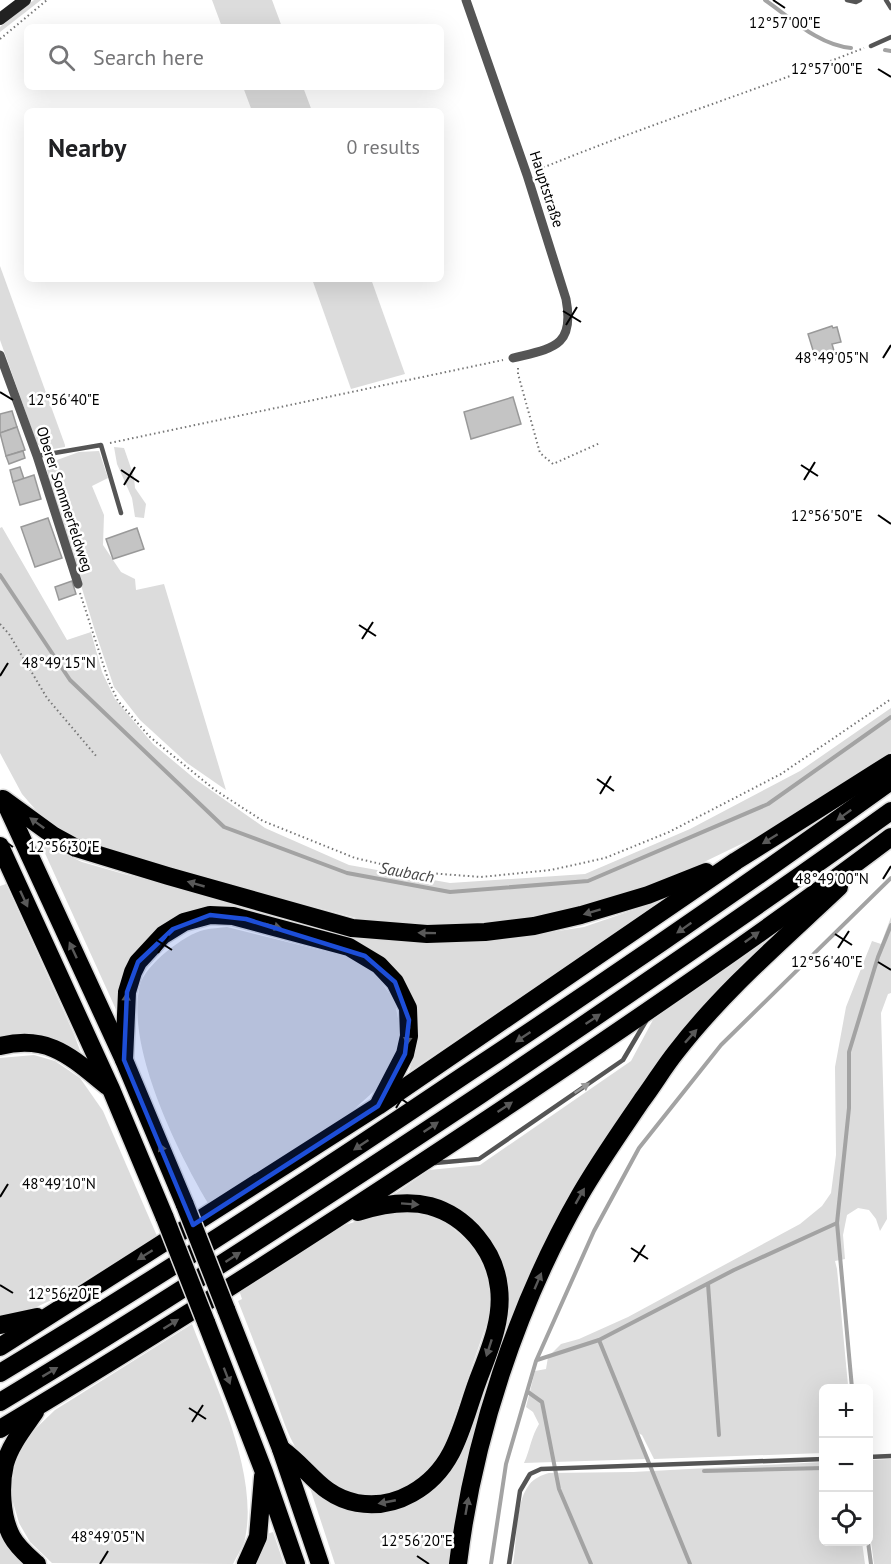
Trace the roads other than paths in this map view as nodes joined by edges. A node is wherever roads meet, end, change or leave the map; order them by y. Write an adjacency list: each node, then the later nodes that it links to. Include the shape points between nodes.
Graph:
1 (25, 0): 7 (main road)
2 (466, 0): 11 (street, Hauptstraße, via 527,175 569,316 565,335 559,342 549,349)
3 (847, 0): 4 (lane)
4 (860, 0)
5 (886, 0): 6 (lane)
6 (891, 8)
7 (0, 20)
8 (891, 37): 9 (lane)
9 (871, 46)
10 (0, 355): 12 (street, Oberer Sommerfeldweg)
11 (513, 358)
12 (37, 456): 13 (lane, via 101,445); 14 (street, Oberer Sommerfeldweg)
13 (121, 513)
14 (78, 585)
15 (891, 763): 22 (highway, one-way to 22)
16 (891, 781): 33 (highway, one-way to 33, via 671,937 346,1155)
17 (2, 795): 22 (highway, one-way to 17, via 648,895 534,926 485,932 404,933 352,928 101,857 54,836); 25 (highway, one-way to 17)
18 (891, 811): 34 (highway, one-way to 18, via 359,1176 685,958)
19 (891, 837): 21 (highway)
20 (0, 846): 26 (highway, one-way to 26)
21 (861, 860): 23 (highway, one-way to 21); 46 (highway, one-way to 21, via 472,1481 514,1336 552,1247 580,1195 677,1051 726,996 848,879)
22 (736, 861): 27 (highway)
23 (653, 1008): 28 (highway, one-way to 23); 28 (lane, one-way to 23, via 479,1159 623,1060)
24 (0, 1046): 26 (highway, via 49,1045)
25 (124, 1060): 27 (highway, one-way to 27, via 127,992 138,962 163,935 184,922 210,915 233,916 349,947 379,965 395,982 408,1008 409,1036 402,1061); 37 (highway, one-way to 25, bridge)
26 (111, 1089): 41 (highway, one-way to 41, bridge)
27 (378, 1106): 30 (highway, one-way to 30)
28 (420, 1164): 29 (highway)
29 (334, 1221): 35 (highway, one-way to 29); 37 (highway, one-way to 37, via 400,1203 429,1206 454,1218 473,1231 492,1261 500,1310 451,1454 440,1470 412,1494 373,1505 342,1499 317,1484 297,1460)
30 (53, 1313): 31 (highway); 32 (highway)
31 (0, 1325)
32 (0, 1347)
33 (0, 1373)
34 (0, 1402)
35 (39, 1406): 36 (highway); 42 (highway, via 14,1443 2,1482 2,1500 12,1537)
36 (0, 1429)
37 (281, 1449): 45 (highway)
38 (891, 1456): 39 (lane)
39 (873, 1457)
40 (819, 1459): 47 (lane, via 541,1469 530,1474 520,1491)
41 (264, 1472): 43 (highway, via 258,1537); 44 (highway)
42 (37, 1564)
43 (246, 1564)
44 (296, 1564)
45 (320, 1564)
46 (458, 1564)
47 (509, 1564)

